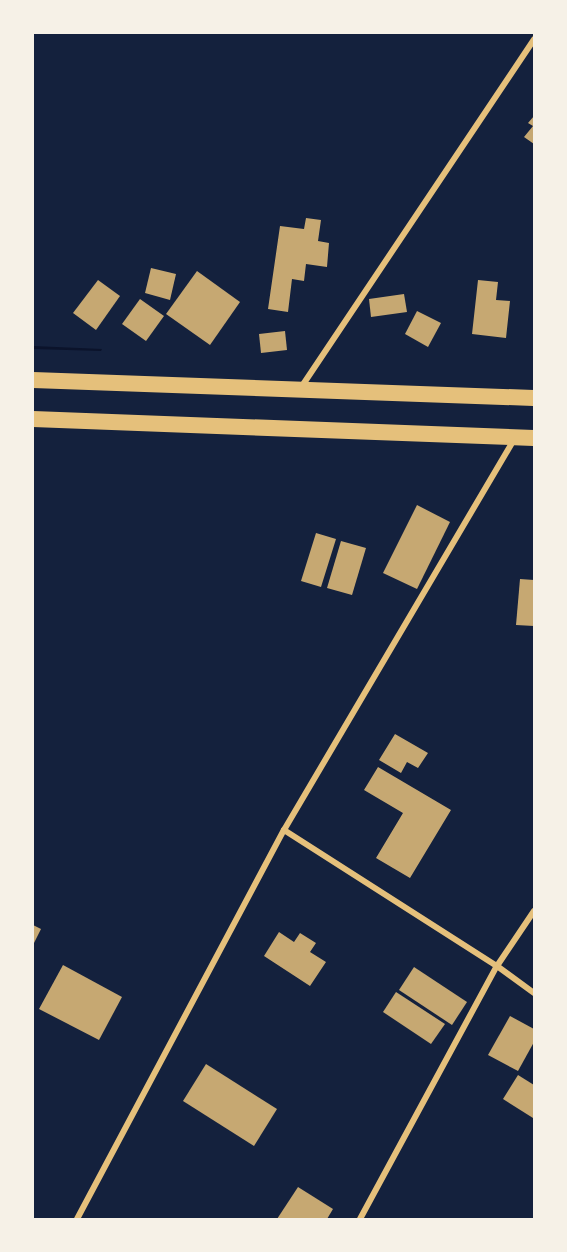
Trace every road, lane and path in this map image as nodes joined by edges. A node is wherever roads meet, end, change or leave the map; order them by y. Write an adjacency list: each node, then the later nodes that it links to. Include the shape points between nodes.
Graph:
1 (534, 40): 3 (street)
2 (33, 380): 3 (highway)
3 (300, 388): 4 (highway)
4 (534, 398)
5 (33, 419): 6 (highway)
6 (515, 438): 7 (highway); 8 (street)
7 (534, 438)
8 (284, 830): 10 (street); 12 (street)
9 (534, 911): 10 (street)
10 (497, 966): 11 (street); 13 (street)
11 (534, 993)
12 (77, 1219)
13 (360, 1219)

